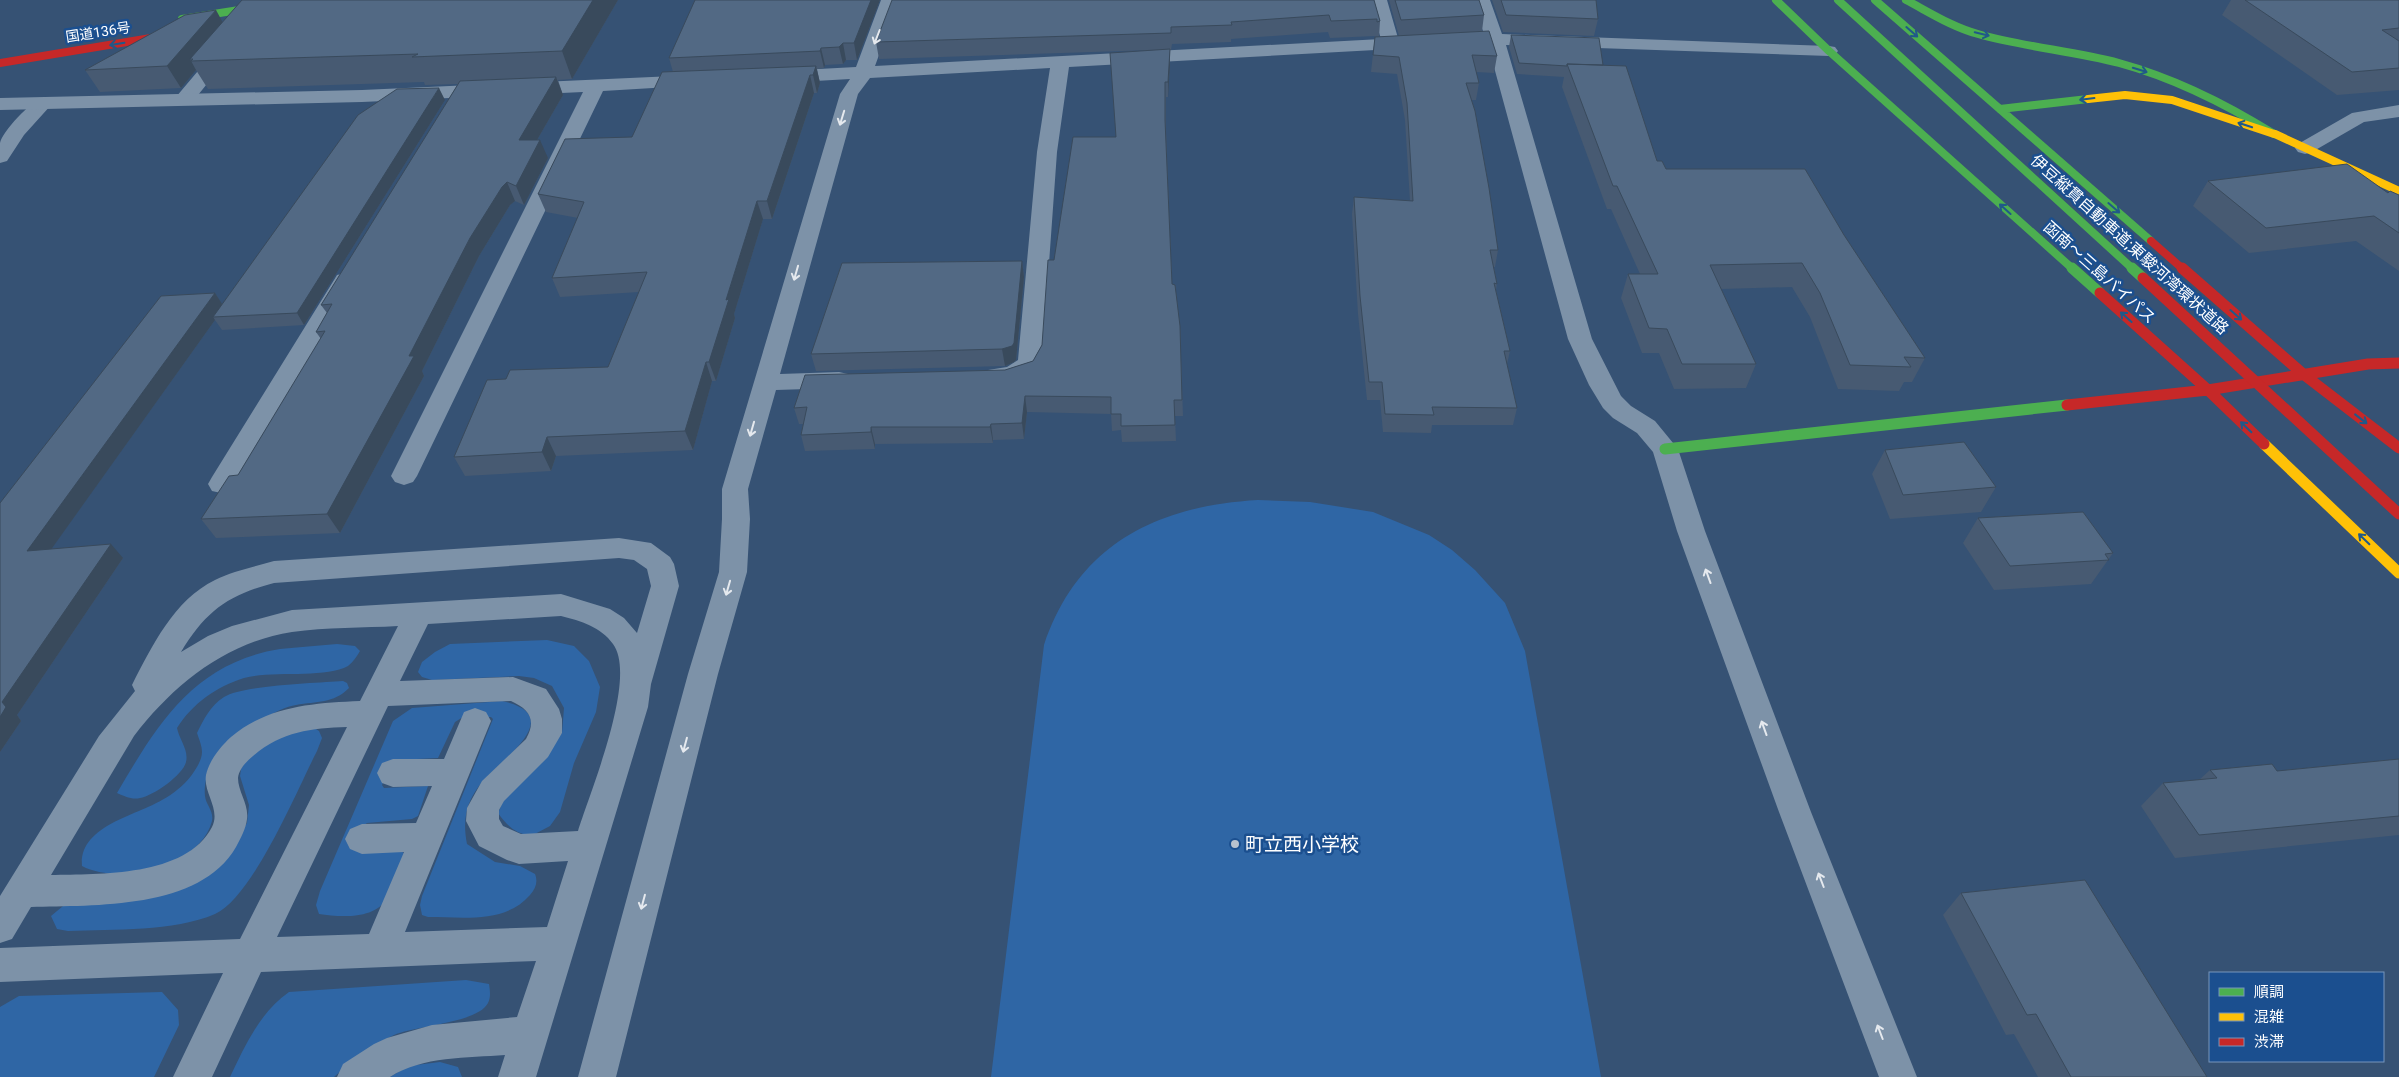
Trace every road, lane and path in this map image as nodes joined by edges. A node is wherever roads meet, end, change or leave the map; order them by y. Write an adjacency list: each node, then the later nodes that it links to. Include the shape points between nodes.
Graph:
1 (301, 0): 9 (main road)
2 (890, 0): 17 (street, one-way to 17)
3 (1378, 0): 13 (street)
4 (1481, 0): 12 (street)
5 (1776, 0): 14 (main road, 函南～三島バイパス)
6 (1838, 0): 43 (main road, 伊豆縦貫自動車道;東駿河湾環状道路, bridge)
7 (1875, 0): 25 (main road, one-way to 25)
8 (1906, 0): 28 (main road, one-way to 28, via 1955,26 1978,34 2099,58 2151,74 2201,93)
9 (272, 3): 10 (main road); 22 (street, via 240,32)
10 (174, 21)
11 (192, 31): 15 (main road, 国道136号, one-way to 15)
12 (1495, 39): 13 (street); 14 (street); 40 (street, via 1580,339 1612,402 1646,427)
13 (1391, 44): 16 (street)
14 (1829, 52): 38 (main road, 函南～三島バイパス, one-way to 14)
15 (0, 63)
16 (1060, 63): 17 (street); 35 (street, via 1047,152 1030,361 1024,370 1007,376)
17 (863, 74): 18 (street); 37 (street, one-way to 37, via 849,94)
18 (764, 78)
19 (714, 80): 20 (street)
20 (596, 85): 21 (street); 41 (street)
21 (461, 92): 22 (street); 27 (street)
22 (183, 100): 24 (street)
23 (0, 104): 24 (street)
24 (42, 104): 30 (street, via 16,132)
25 (2000, 109): 28 (main road, one-way to 25, via 2172,100 2125,95); 34 (main road, one-way to 34)
26 (2399, 111): 29 (street, via 2359,117)
27 (446, 117)
28 (2274, 134): 29 (main road)
29 (2306, 148): 31 (main road)
30 (0, 157)
31 (2399, 191)
32 (357, 262): 42 (street)
33 (2399, 363): 34 (main road, via 2368,364)
34 (2303, 374): 38 (main road); 39 (main road, one-way to 39)
35 (978, 377)
36 (862, 380): 37 (street)
37 (765, 382): 65 (street, one-way to 65, via 735,489 733,572)
38 (2208, 390): 40 (main road); 44 (main road, 函南～三島バイパス, one-way to 38)
39 (2399, 448)
40 (1665, 449): 66 (street, one-way to 40, via 1691,531)
41 (404, 476)
42 (221, 484)
43 (2399, 514)
44 (2399, 573)
45 (419, 613): 46 (street, via 561,605 577,608 606,620 625,635 634,653); 47 (street); 49 (street, via 292,621 236,635 176,670 157,685)
46 (637, 683): 49 (street, via 665,586 660,564 640,550 619,548 274,572 220,590 188,616); 54 (street, via 633,707)
47 (375, 704): 54 (street, via 514,689 535,698 546,714 546,733 537,748 492,791 483,808 482,821 492,836 520,849); 55 (street, via 270,725 251,737 232,757 222,776 223,790 230,805 230,821 224,838 207,858 180,875 146,886); 59 (street)
48 (475, 721): 50 (street)
49 (123, 726): 55 (street)
50 (454, 772): 51 (street); 52 (street)
51 (393, 773)
52 (426, 837): 53 (street); 58 (street)
53 (362, 839)
54 (589, 845): 57 (street)
55 (22, 892): 56 (street)
56 (0, 927)
57 (559, 942): 58 (street); 61 (street)
58 (380, 950): 59 (street)
59 (251, 956): 60 (street); 62 (street)
60 (0, 965)
61 (530, 1034): 63 (street, via 432,1042 387,1057); 64 (street)
62 (192, 1077)
63 (356, 1077)
64 (517, 1077)
65 (597, 1077)
66 (1898, 1077)

